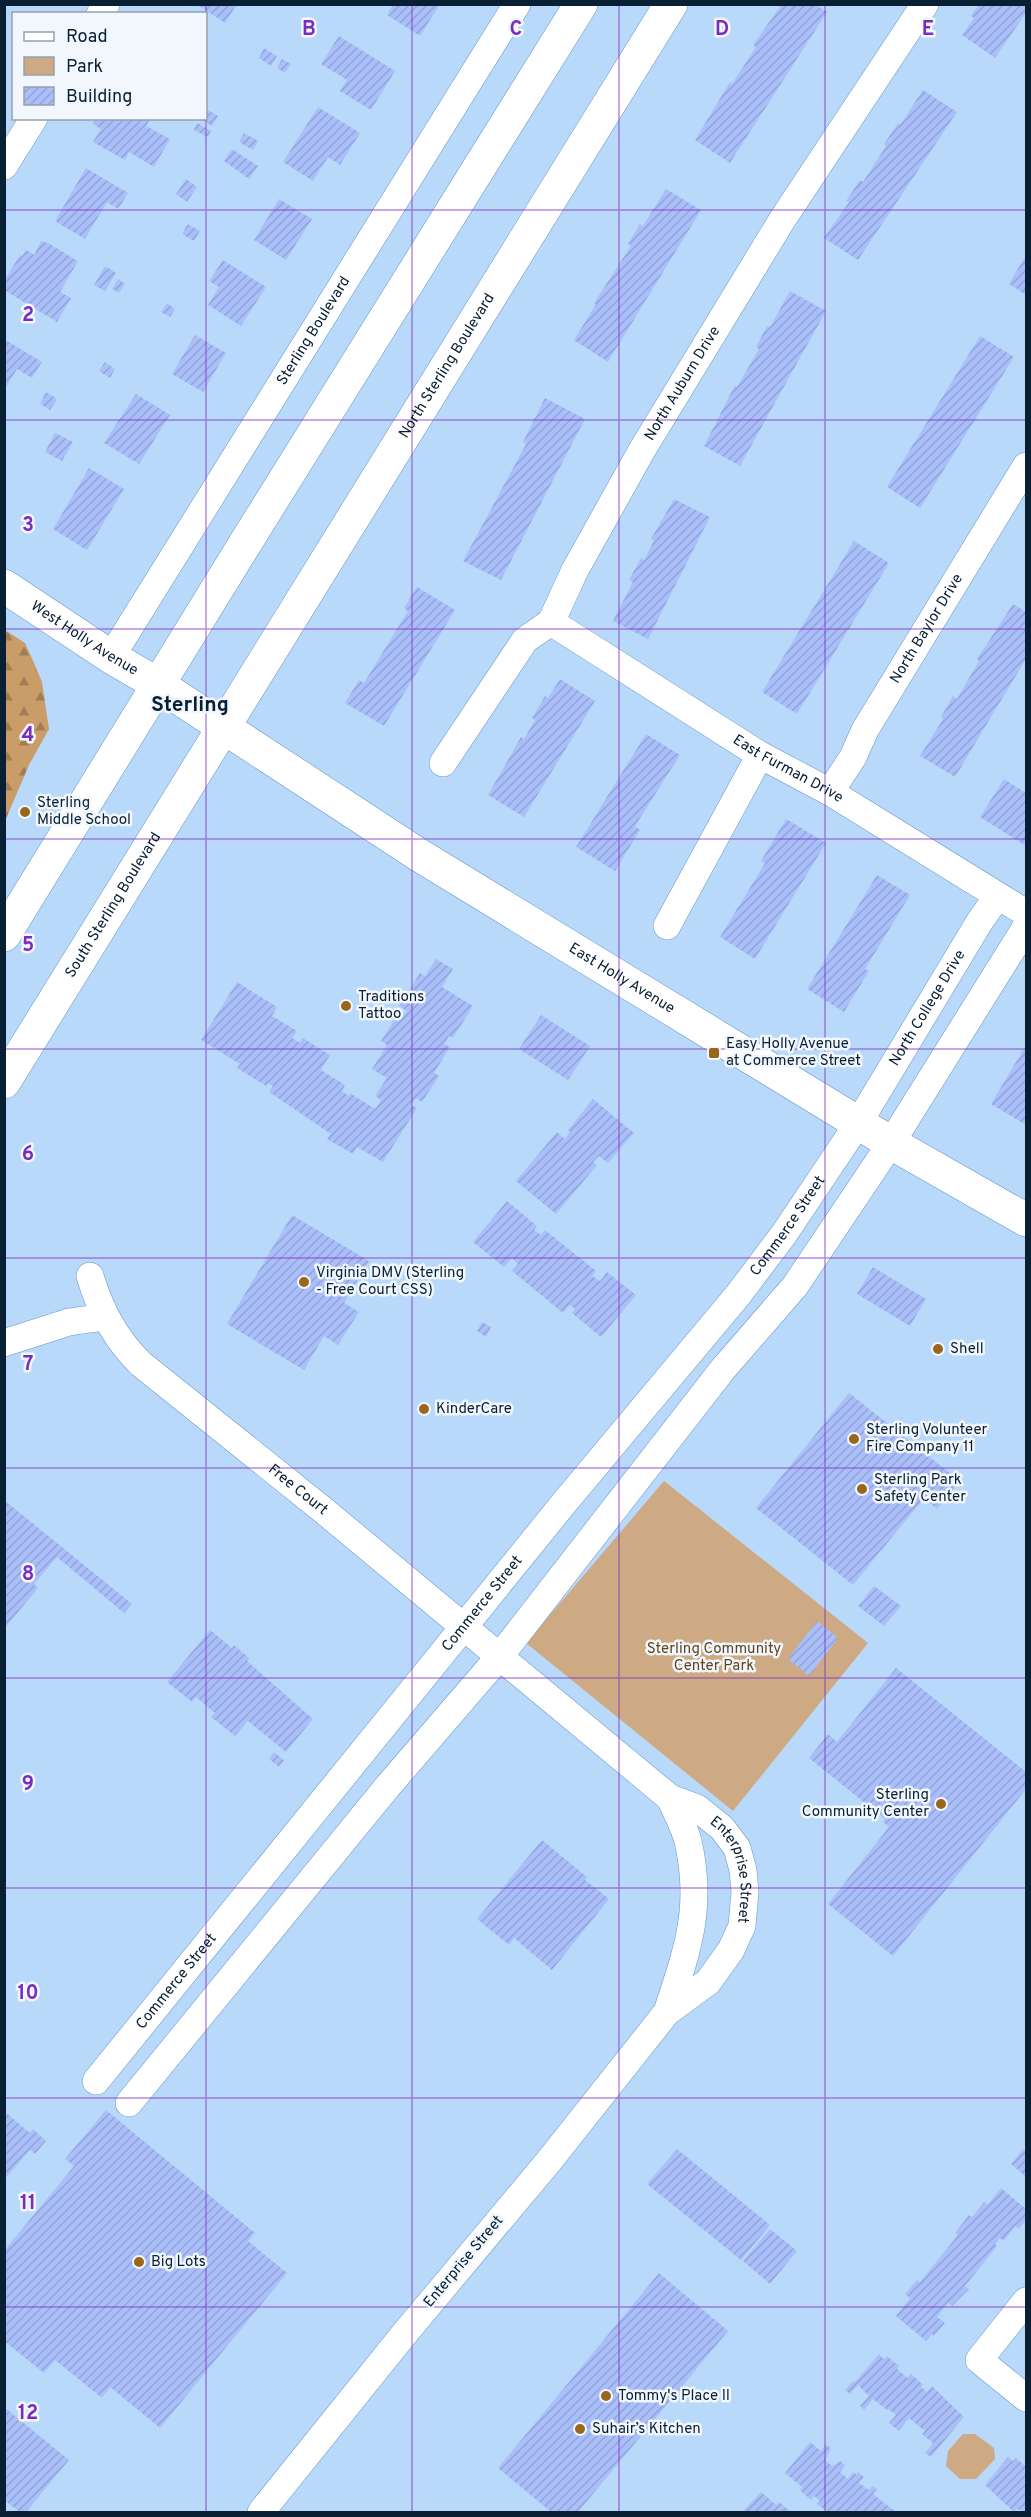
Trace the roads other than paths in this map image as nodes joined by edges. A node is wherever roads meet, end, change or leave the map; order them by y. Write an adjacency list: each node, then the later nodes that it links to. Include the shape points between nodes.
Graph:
1 (517, 4): 10 (street, Sterling Boulevard)
2 (581, 4): 11 (main road)
3 (671, 4): 12 (main road, North Sterling Boulevard)
4 (925, 4): 9 (street, North Auburn Drive, via 782,220 654,430 575,570)
5 (33, 120): 6 (street)
6 (4, 166)
7 (1026, 466): 15 (street, North Baylor Drive)
8 (4, 586): 10 (main road, West Holly Avenue)
9 (551, 622): 13 (street, East Furman Drive); 14 (street, via 525,640)
10 (111, 657): 11 (main road, West Holly Avenue)
11 (159, 685): 12 (main road, West Holly Avenue); 20 (main road)
12 (224, 728): 21 (main road, South Sterling Boulevard); 22 (main road, East Holly Avenue, via 419,855)
13 (760, 755): 15 (street, East Furman Drive); 18 (street)
14 (443, 763)
15 (830, 792): 16 (street, East Furman Drive)
16 (997, 897): 17 (street, East Furman Drive); 22 (street, North College Drive)
17 (1026, 913)
18 (667, 926)
19 (1026, 927): 23 (street)
20 (4, 935)
21 (4, 1082)
22 (859, 1122): 23 (main road, East Holly Avenue); 28 (street, Commerce Street, via 738,1295)
23 (891, 1143): 24 (main road, East Holly Avenue); 29 (street, via 795,1286 723,1369)
24 (1026, 1220)
25 (90, 1276): 26 (street, Free Court)
26 (105, 1317): 27 (street, via 69,1322); 28 (street, Free Court, via 141,1364)
27 (4, 1343)
28 (464, 1627): 29 (street, Free Court); 32 (street, Commerce Street)
29 (500, 1656): 30 (street, Enterprise Street); 33 (street, via 388,1786)
30 (670, 1798): 31 (street, Enterprise Street, via 687,1839 695,1886 693,1926); 31 (street, Enterprise Street, via 697,1808 722,1828 736,1848 745,1892 742,1926 730,1950 708,1982)
31 (667, 2012): 36 (street, Enterprise Street)
32 (96, 2080)
33 (129, 2103)
34 (1026, 2301): 35 (street, via 979,2360)
35 (1026, 2398)
36 (261, 2512)

